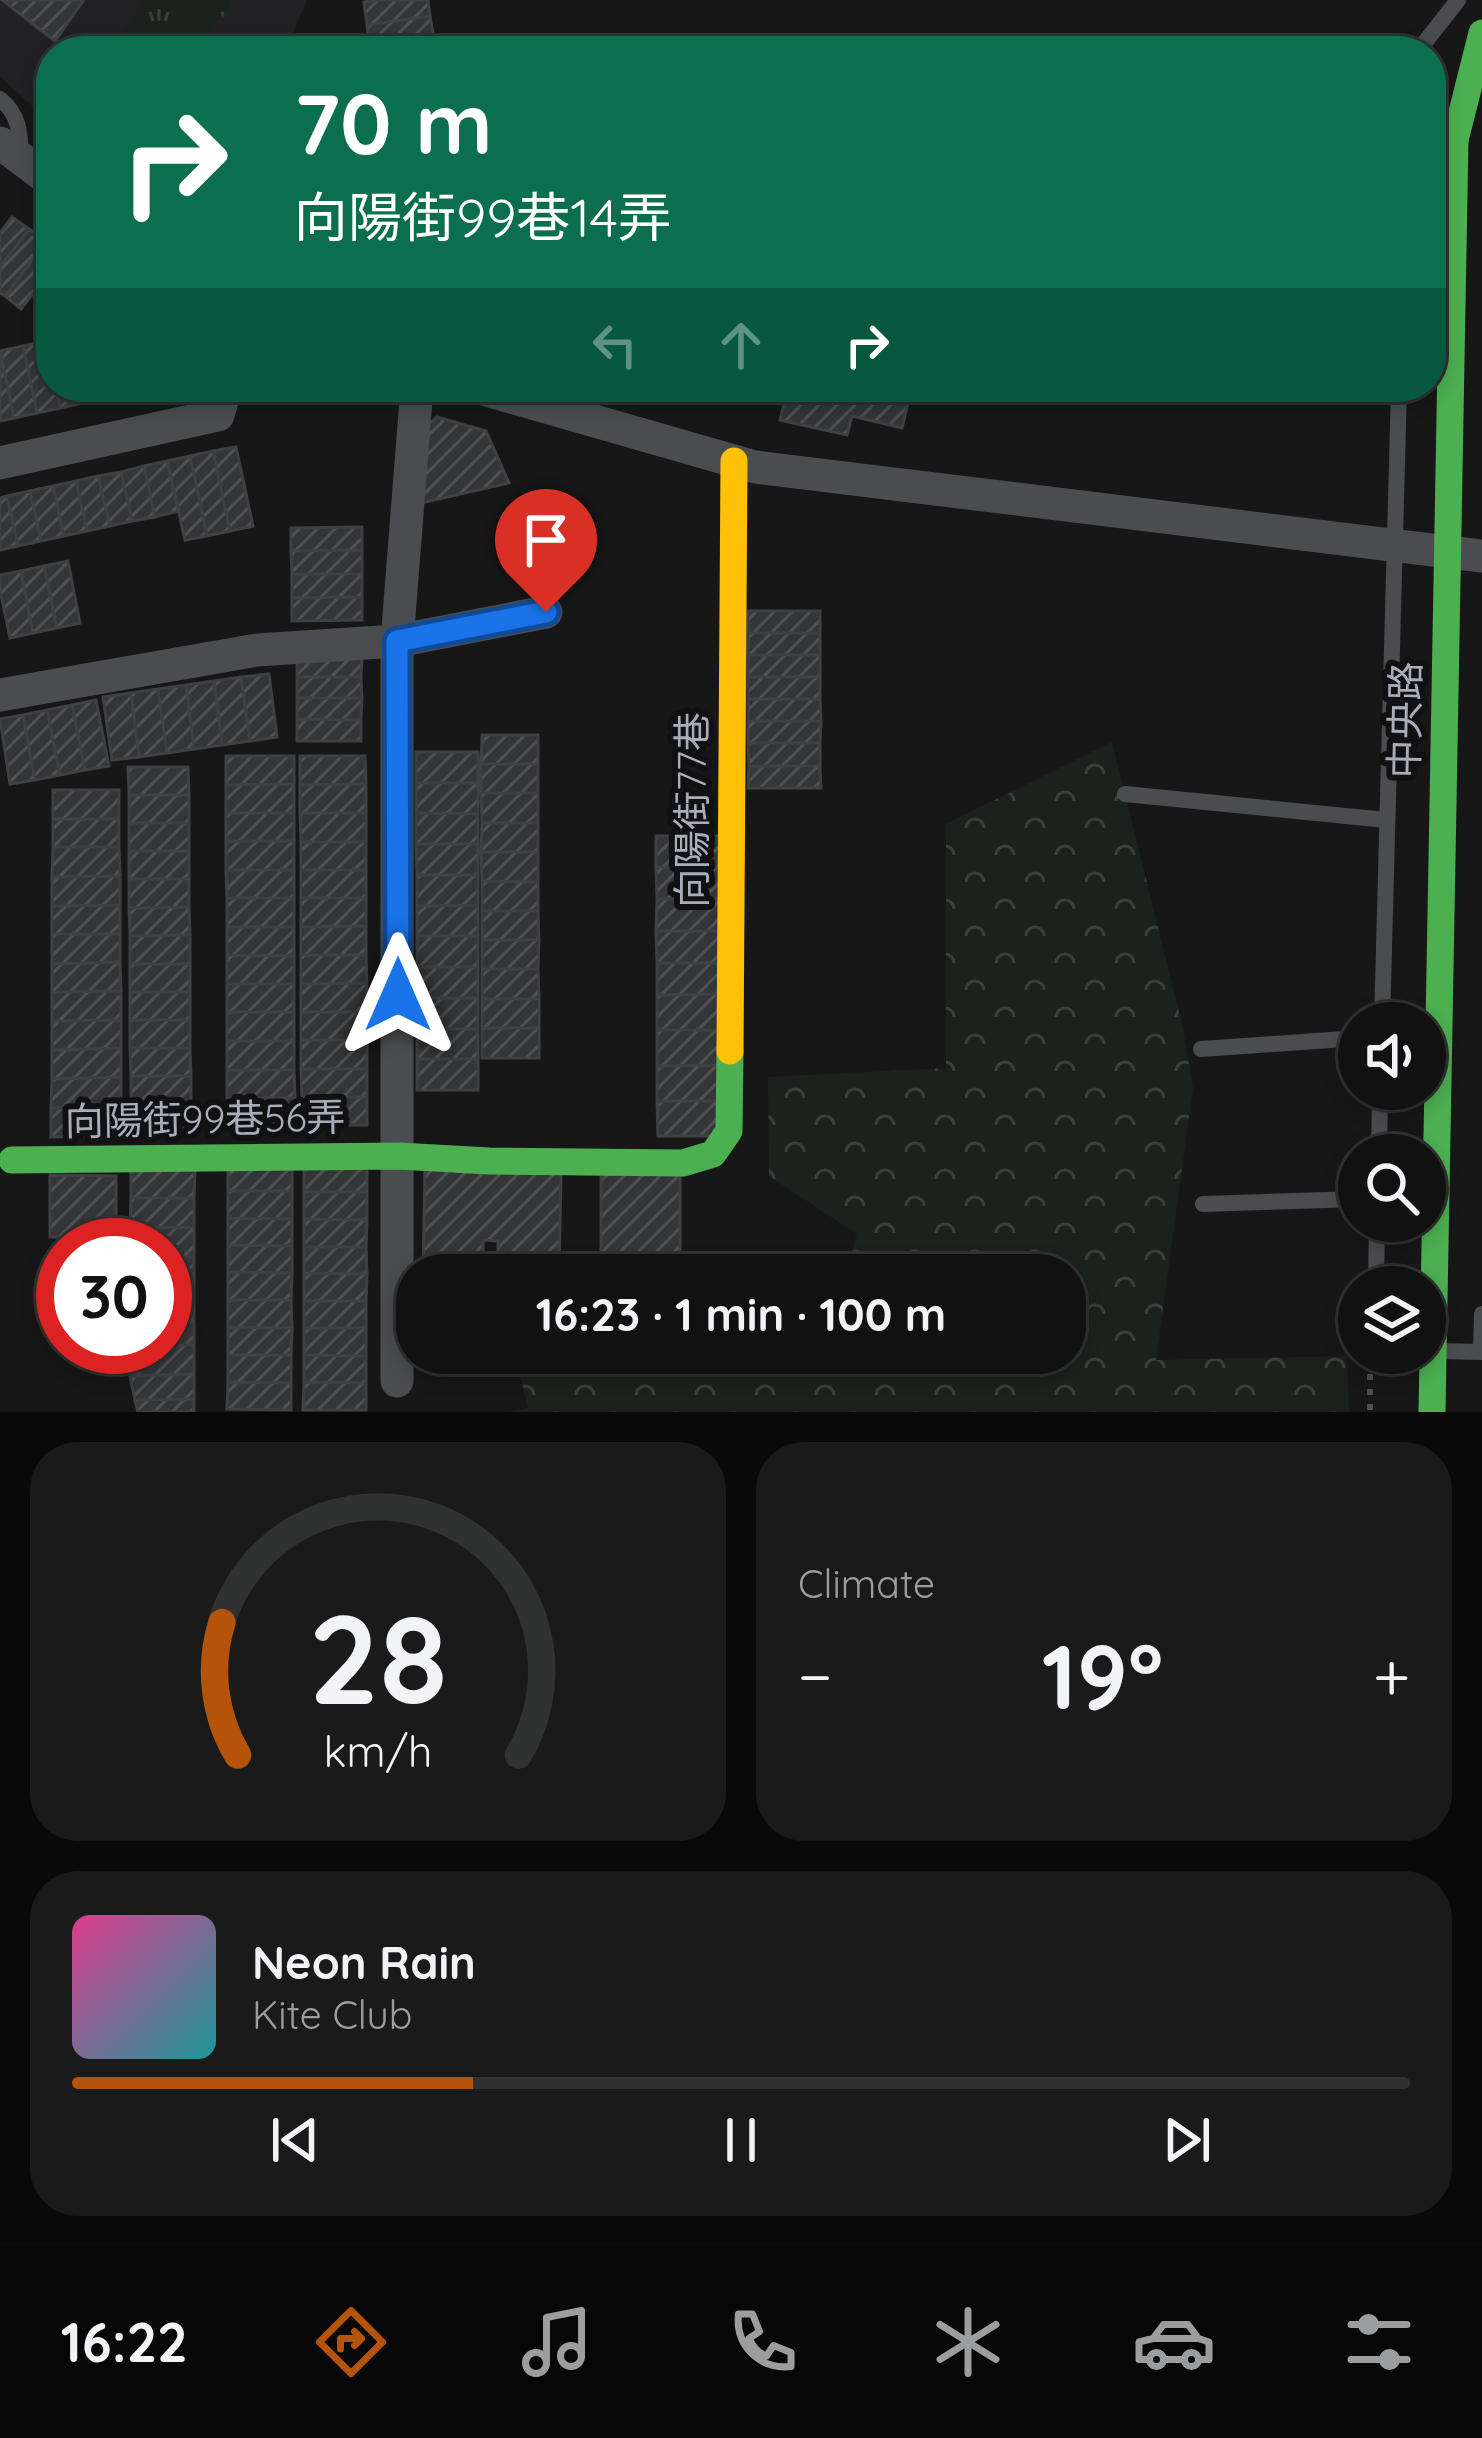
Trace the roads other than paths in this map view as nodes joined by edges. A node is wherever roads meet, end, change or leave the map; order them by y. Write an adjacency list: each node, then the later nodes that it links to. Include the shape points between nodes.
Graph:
1 (1459, 0): 3 (lane)
2 (1482, 33): 31 (street, 中央路, bridge, via 1455,140)
3 (1430, 36)
4 (0, 99): 5 (lane, via 19,124)
5 (11, 151): 6 (street)
6 (36, 170)
7 (222, 402): 12 (street, via 218,415)
8 (416, 402): 16 (street)
9 (528, 402): 11 (street)
10 (1399, 402): 13 (lane)
11 (734, 461): 13 (street); 23 (street, 向陽街77巷, via 729,1131)
12 (0, 463)
13 (1393, 544): 14 (street); 19 (lane)
14 (1481, 556)
15 (546, 612): 16 (street)
16 (397, 641): 17 (street, via 257,650); 24 (street)
17 (0, 695)
18 (1125, 794): 19 (lane)
19 (1386, 820): 20 (lane)
20 (1382, 1002)
21 (1338, 1039): 22 (lane)
22 (1201, 1049)
23 (713, 1154): 24 (street, 向陽街99巷56弄, via 683,1163)
24 (399, 1156): 25 (street, 向陽街99巷56弄); 30 (street)
25 (12, 1160)
26 (1338, 1200): 27 (lane)
27 (1203, 1204)
28 (1482, 1315): 29 (lane, via 1481,1352)
29 (1446, 1351)
30 (398, 1381)
31 (1432, 1412)

